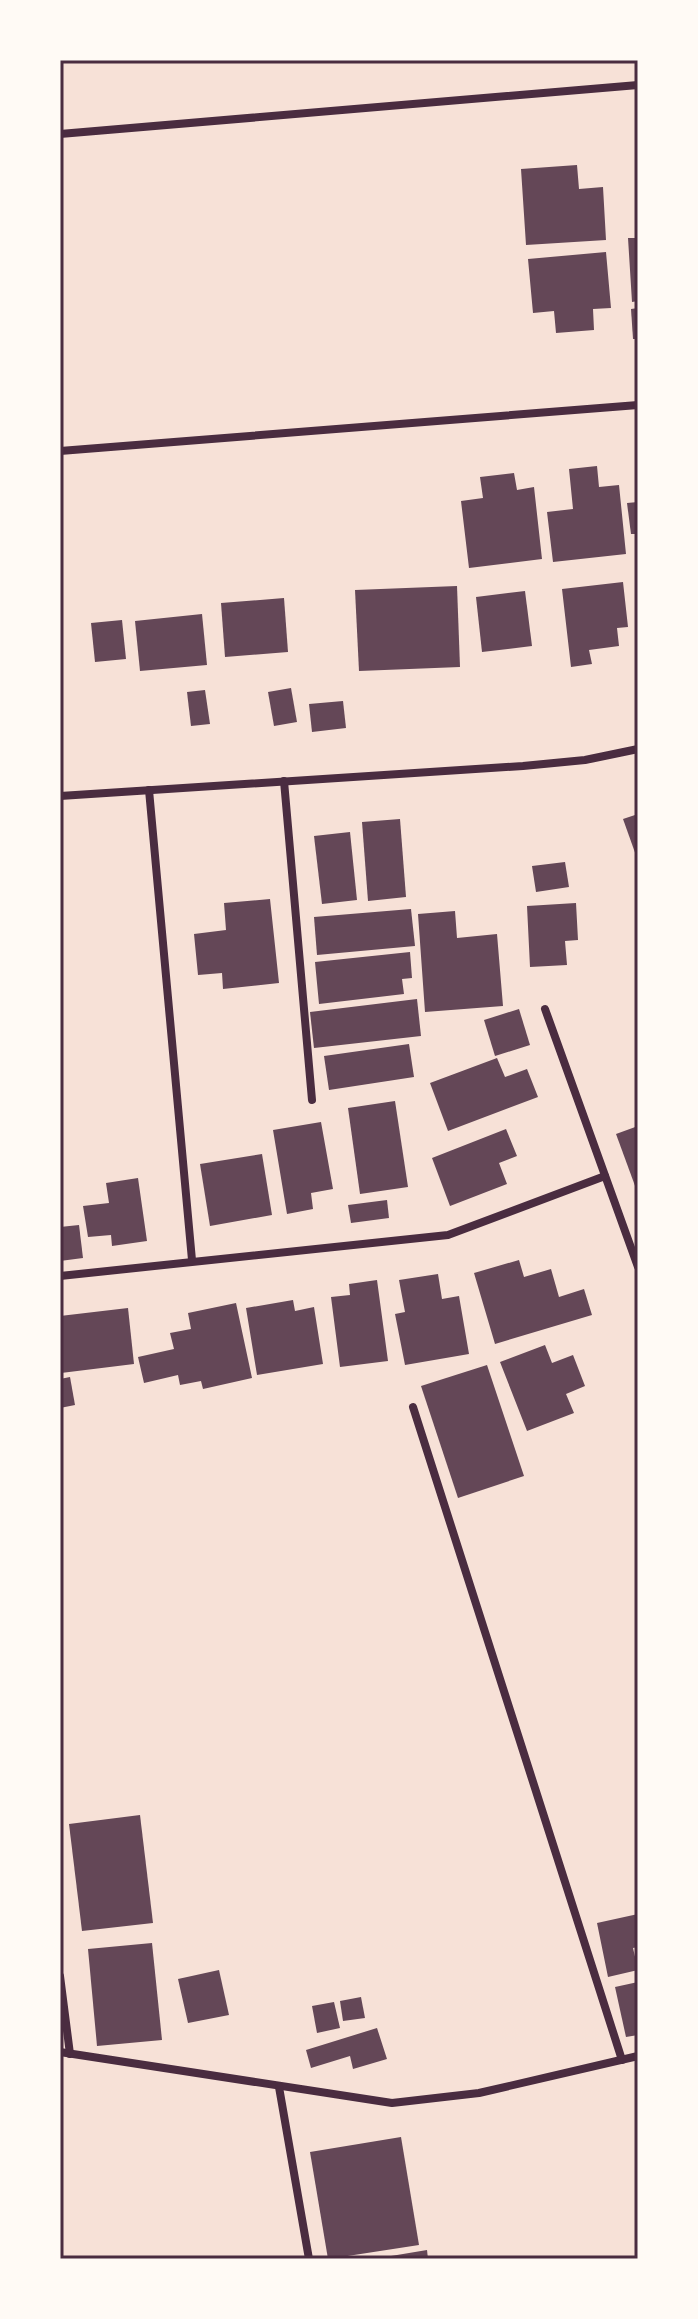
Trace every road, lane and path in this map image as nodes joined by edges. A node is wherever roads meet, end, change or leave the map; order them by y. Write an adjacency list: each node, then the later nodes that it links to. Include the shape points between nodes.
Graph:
1 (638, 85): 2 (street)
2 (60, 134)
3 (638, 405): 4 (street)
4 (60, 451)
5 (638, 749): 6 (street, via 523,766)
6 (284, 781): 7 (street); 10 (street)
7 (149, 790): 8 (street); 12 (street)
8 (60, 796)
9 (545, 1009): 11 (street)
10 (312, 1100)
11 (605, 1176): 12 (street, via 448,1235); 13 (street)
12 (192, 1260): 14 (street)
13 (638, 1267)
14 (60, 1276)
15 (413, 1407): 20 (street)
16 (60, 1976): 18 (street)
17 (60, 2052): 18 (street)
18 (70, 2054): 21 (street)
19 (638, 2056): 20 (street)
20 (622, 2060): 21 (street, via 479,2093 392,2103)
21 (279, 2087): 22 (street)
22 (309, 2259)

